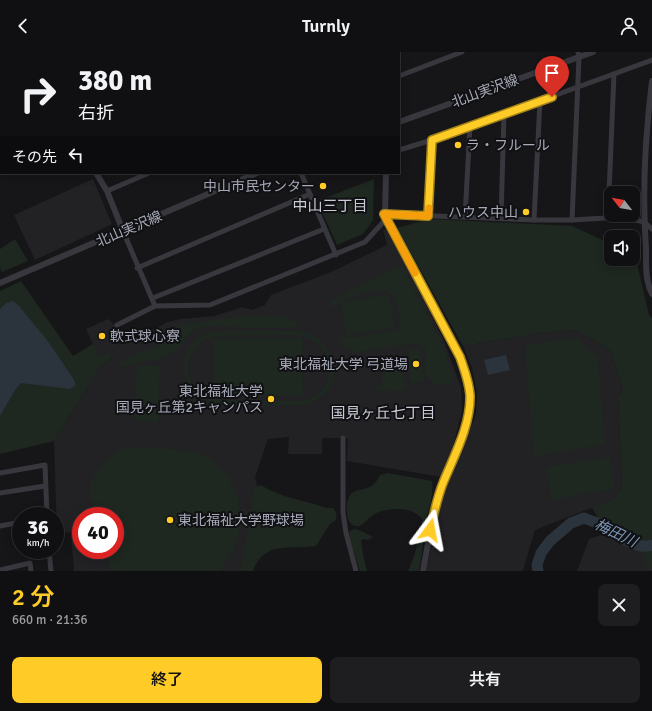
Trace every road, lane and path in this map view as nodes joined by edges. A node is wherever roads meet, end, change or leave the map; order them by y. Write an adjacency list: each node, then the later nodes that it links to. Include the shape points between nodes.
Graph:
1 (462, 52): 6 (street)
2 (593, 52): 3 (street, 北山実沢線)
3 (578, 55): 8 (street); 11 (street, 北山実沢線)
4 (652, 60): 5 (street)
5 (614, 74): 8 (street); 20 (street)
6 (400, 76)
7 (652, 81): 31 (street, via 647,124)
8 (577, 88): 9 (street); 29 (street)
9 (540, 101): 10 (street); 28 (street)
10 (504, 114): 12 (street); 27 (street)
11 (400, 122)
12 (470, 126): 13 (street); 25 (street)
13 (432, 140): 14 (street); 24 (street)
14 (400, 150)
15 (97, 174): 21 (street)
16 (147, 174): 21 (street)
17 (255, 174): 34 (street, 北山実沢線)
18 (301, 174): 22 (street)
19 (386, 174): 23 (street)
20 (609, 186)
21 (107, 191): 34 (street)
22 (310, 194): 32 (street); 36 (street)
23 (386, 216): 24 (street); 35 (street, via 365,242); 54 (street, via 460,357 470,396 462,435 436,506)
24 (428, 216): 25 (street)
25 (465, 217): 27 (street)
26 (604, 217): 29 (street)
27 (500, 218): 28 (street)
28 (534, 220): 29 (street)
29 (572, 220)
30 (640, 221): 31 (street)
31 (644, 222): 33 (street); 38 (street, via 647,278)
32 (324, 229): 35 (street); 39 (street)
33 (652, 229)
34 (123, 231): 36 (street); 37 (street, 北山実沢線)
35 (336, 255): 40 (street, via 210,305)
36 (137, 268): 39 (street)
37 (0, 283)
38 (652, 294)
39 (152, 298): 40 (street)
40 (155, 306): 41 (street)
41 (117, 326)
42 (343, 438): 53 (street, via 344,513 346,533)
43 (0, 473): 44 (street, via 45,465)
44 (45, 486): 45 (street); 46 (street)
45 (0, 494)
46 (46, 507)
47 (12, 524): 48 (street)
48 (0, 526)
49 (50, 559): 52 (street)
50 (0, 570): 51 (street, via 30,563)
51 (31, 571)
52 (51, 571)
53 (356, 571)
54 (423, 571)

